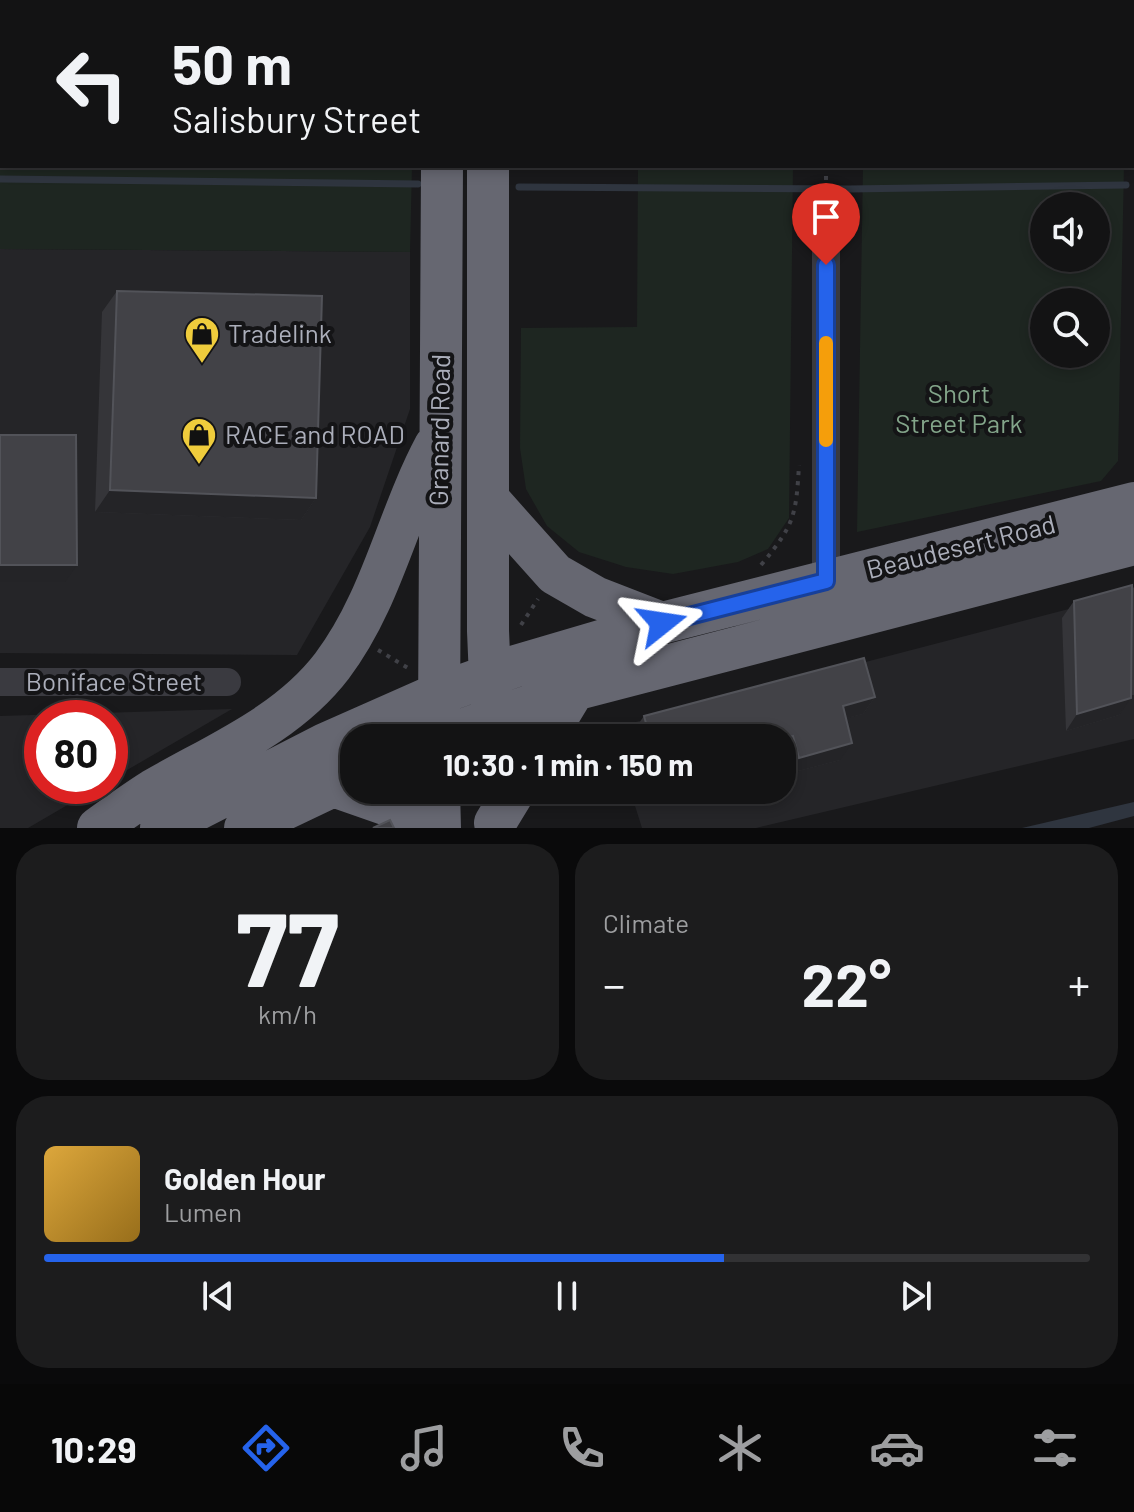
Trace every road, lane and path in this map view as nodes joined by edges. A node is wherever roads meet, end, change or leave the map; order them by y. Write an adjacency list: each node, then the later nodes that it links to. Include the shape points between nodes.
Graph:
1 (442, 168): 4 (highway, Granard Road)
2 (488, 168): 6 (highway, Granard Road)
3 (826, 203): 5 (street)
4 (440, 436): 19 (highway, Granard Road); 28 (highway, via 412,489 373,595 332,667 274,721)
5 (826, 451): 9 (path, via 805,453 799,461 797,513); 10 (street)
6 (488, 499): 13 (highway, via 555,574 595,597); 16 (highway, Granard Road)
7 (1134, 503): 10 (highway, Beaudesert Road)
8 (1134, 544): 12 (highway, Beaudesert Road)
9 (757, 570)
10 (826, 581): 12 (street); 13 (highway, Beaudesert Road)
11 (541, 594): 14 (path)
12 (827, 622): 20 (highway, Beaudesert Road)
13 (662, 623): 16 (highway, Beaudesert Road)
14 (516, 633)
15 (373, 647): 19 (path)
16 (489, 675): 19 (highway, Beaudesert Road); 22 (highway, Granard Road)
17 (0, 682): 18 (street, Boniface Street)
18 (227, 682)
19 (426, 683): 21 (highway, Granard Road); 29 (highway, Beaudesert Road)
20 (574, 690): 23 (highway, Beaudesert Road); 24 (highway)
21 (436, 724)
22 (493, 724)
23 (502, 724)
24 (553, 724)
25 (340, 783): 30 (highway)
26 (388, 804): 31 (highway)
27 (439, 804): 32 (highway)
28 (98, 828)
29 (161, 828)
30 (245, 828)
31 (417, 828)
32 (440, 828)

